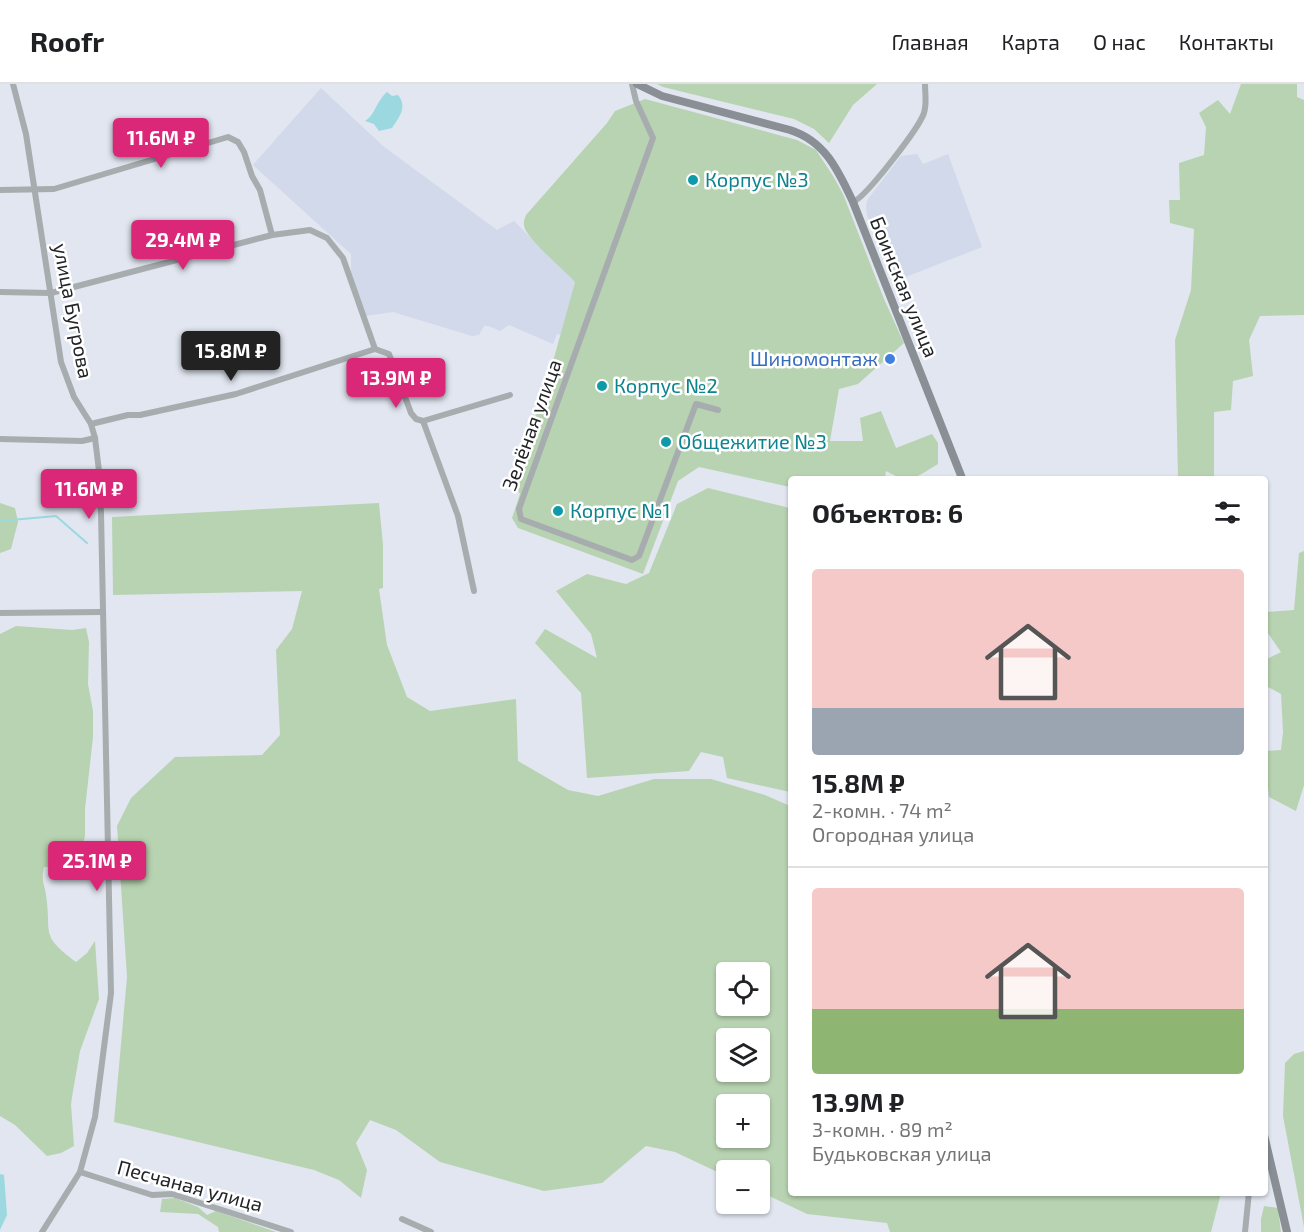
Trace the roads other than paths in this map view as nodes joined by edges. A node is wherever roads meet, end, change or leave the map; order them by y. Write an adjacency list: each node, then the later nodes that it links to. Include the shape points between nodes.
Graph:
1 (13, 84): 6 (street, улица Бугрова, via 26,134)
2 (632, 84): 13 (street, Зелёная улица, via 652,138 519,509 521,519 632,560 639,556 696,404)
3 (637, 84): 7 (street, Боинская улица, via 662,96 809,137 835,166)
4 (925, 84): 7 (street, via 926,104 920,122)
5 (0, 190): 6 (street)
6 (34, 190): 8 (street, via 54,189 228,137 238,142 244,152 260,190); 10 (street, улица Бугрова)
7 (853, 202): 18 (street, Боинская улица)
8 (272, 235): 10 (street); 11 (street, via 310,230 327,238 343,258)
9 (0, 292): 10 (street)
10 (51, 293): 15 (street, улица Бугрова, via 62,362 74,398)
11 (375, 349): 14 (street, via 389,354 411,413); 15 (street, via 236,394)
12 (510, 395): 14 (street)
13 (718, 410)
14 (423, 421): 19 (street, via 458,516)
15 (92, 424): 16 (street, улица Бугрова)
16 (95, 438): 17 (street); 20 (street, улица Бугрова)
17 (0, 439)
18 (961, 476)
19 (474, 591)
20 (102, 612): 21 (street); 23 (street, улица Бугрова, via 111,993 95,1117)
21 (0, 614)
22 (1268, 1154): 30 (street)
23 (80, 1172): 26 (street, улица Бугрова); 27 (street, Песчаная улица, via 152,1195 172,1194)
24 (1249, 1196): 29 (street)
25 (402, 1219): 28 (street)
26 (42, 1232)
27 (291, 1232)
28 (431, 1232)
29 (1245, 1232)
30 (1287, 1232)

